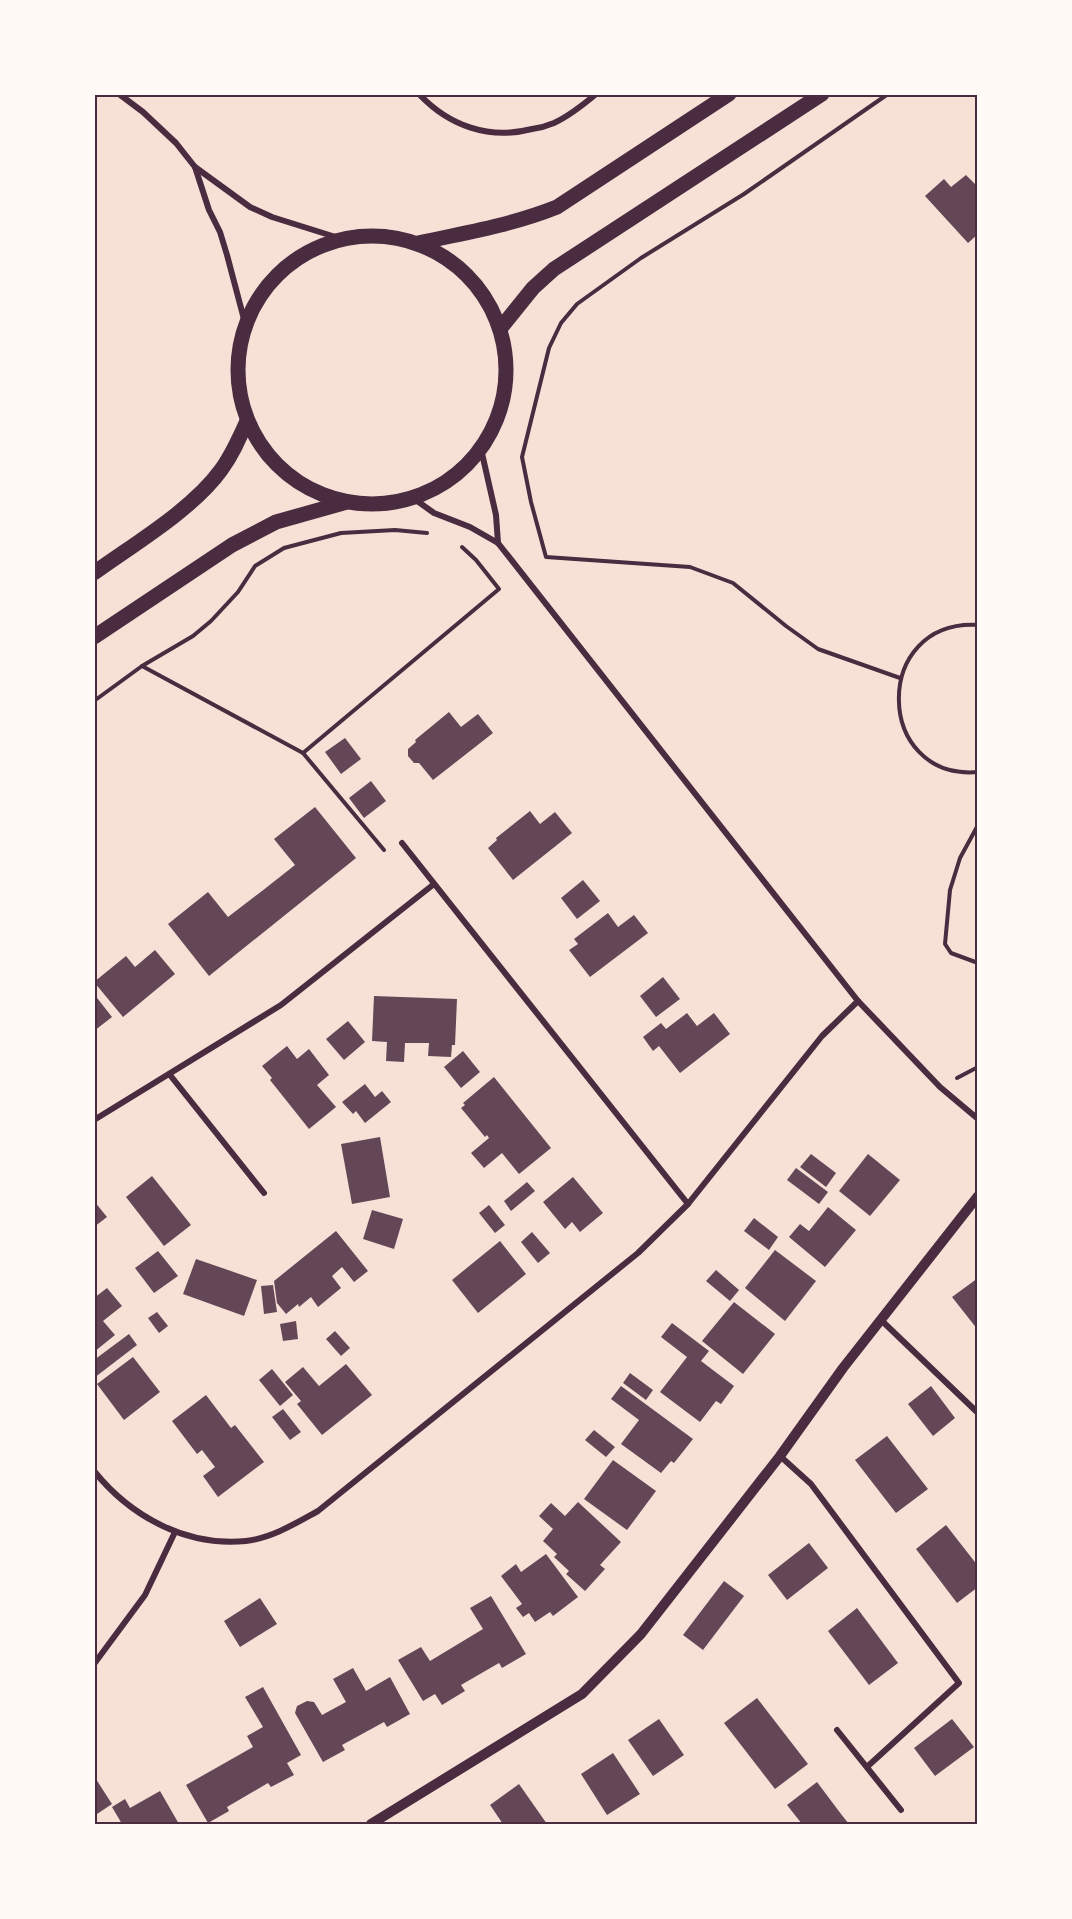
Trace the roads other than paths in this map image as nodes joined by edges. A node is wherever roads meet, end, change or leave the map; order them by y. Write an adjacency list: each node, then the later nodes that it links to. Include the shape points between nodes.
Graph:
1 (119, 94): 6 (street, via 176,143)
2 (419, 94): 3 (street, via 452,121 481,132 516,133 553,124)
3 (596, 94)
4 (729, 94): 8 (main road, via 557,207 490,228)
5 (822, 94): 10 (main road, via 554,269)
6 (195, 167): 7 (street, via 250,207); 9 (street, via 225,247)
7 (342, 238): 8 (main road, via 380,236); 9 (main road, via 310,250 283,269 261,293)
8 (418, 243): 10 (main road, via 469,276 488,300)
9 (245, 323): 11 (main road, via 238,356 238,389)
10 (500, 329): 12 (main road, via 507,370 500,412)
11 (247, 421): 14 (main road, via 264,450 287,474 315,492); 16 (main road, via 229,458 198,495)
12 (481, 449): 13 (main road, via 451,479); 15 (street, via 496,515)
13 (413, 498): 14 (main road, via 380,504); 15 (street, via 434,513)
14 (347, 502): 17 (main road, via 276,522 232,545)
15 (498, 543): 20 (street)
16 (94, 573)
17 (94, 637)
18 (402, 843): 19 (street)
19 (434, 884): 21 (street, via 281,1005); 26 (street)
20 (858, 1001): 22 (street, via 940,1087); 26 (street, via 822,1036)
21 (170, 1075): 23 (street); 24 (street)
22 (978, 1119)
23 (94, 1120)
24 (264, 1193)
25 (978, 1196): 27 (street)
26 (688, 1204): 31 (street, via 638,1253 318,1511 281,1531 248,1541 212,1541)
27 (881, 1320): 28 (street); 29 (street)
28 (978, 1413)
29 (780, 1456): 34 (street, via 811,1484 959,1683); 36 (street, via 641,1634 582,1694)
30 (94, 1472): 31 (street, via 139,1514)
31 (175, 1532): 32 (street, via 145,1595)
32 (94, 1664)
33 (837, 1730): 34 (street)
34 (868, 1766): 35 (street)
35 (901, 1810)
36 (371, 1824)

